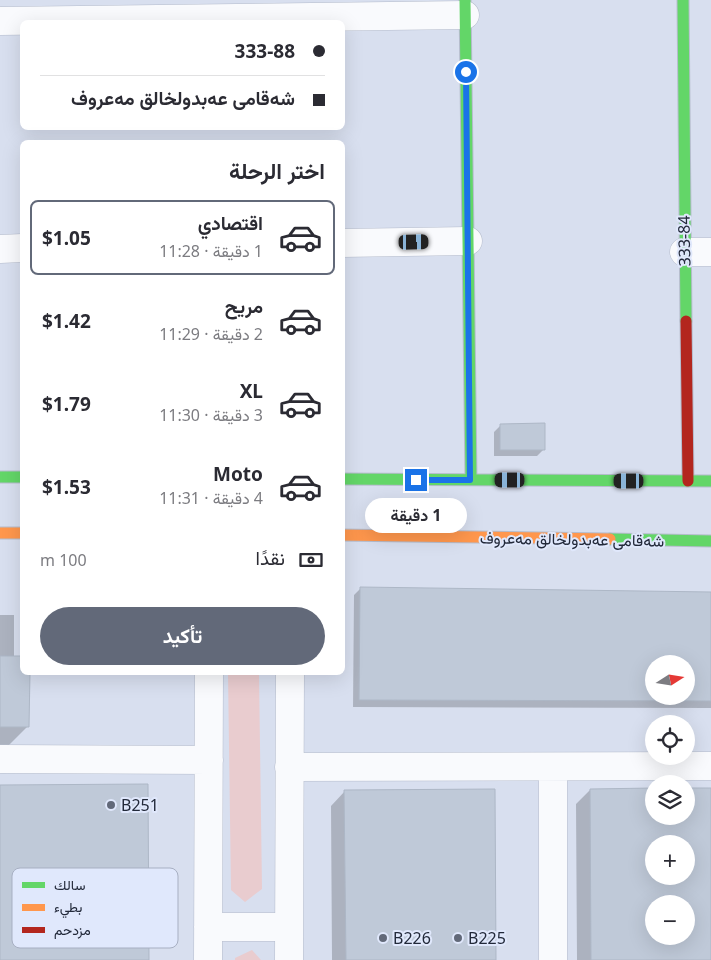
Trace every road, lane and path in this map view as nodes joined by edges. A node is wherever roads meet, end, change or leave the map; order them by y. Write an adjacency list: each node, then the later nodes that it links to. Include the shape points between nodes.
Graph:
1 (683, 0): 9 (street, 333-84)
2 (465, 8): 3 (street); 5 (street)
3 (92, 11): 4 (street)
4 (0, 22)
5 (468, 241): 6 (street); 14 (street)
6 (345, 243)
7 (20, 248): 8 (street)
8 (0, 249)
9 (684, 252): 10 (street); 15 (street, 333-84)
10 (711, 252)
11 (0, 477): 12 (street)
12 (20, 477)
13 (345, 479): 14 (street)
14 (470, 480): 15 (street)
15 (688, 481): 16 (street)
16 (711, 481)
17 (0, 533): 18 (street)
18 (20, 533)
19 (345, 534): 20 (street, شەقامی عەبدولخالق مەعروف)
20 (711, 541)
21 (209, 675): 24 (street)
22 (290, 675): 26 (street)
23 (0, 759): 24 (street)
24 (209, 760): 28 (street)
25 (711, 766): 27 (street)
26 (289, 767): 27 (street); 29 (street)
27 (554, 767): 32 (street)
28 (208, 927): 29 (street); 30 (street)
29 (289, 927): 31 (street)
30 (208, 960)
31 (289, 960)
32 (553, 960)

